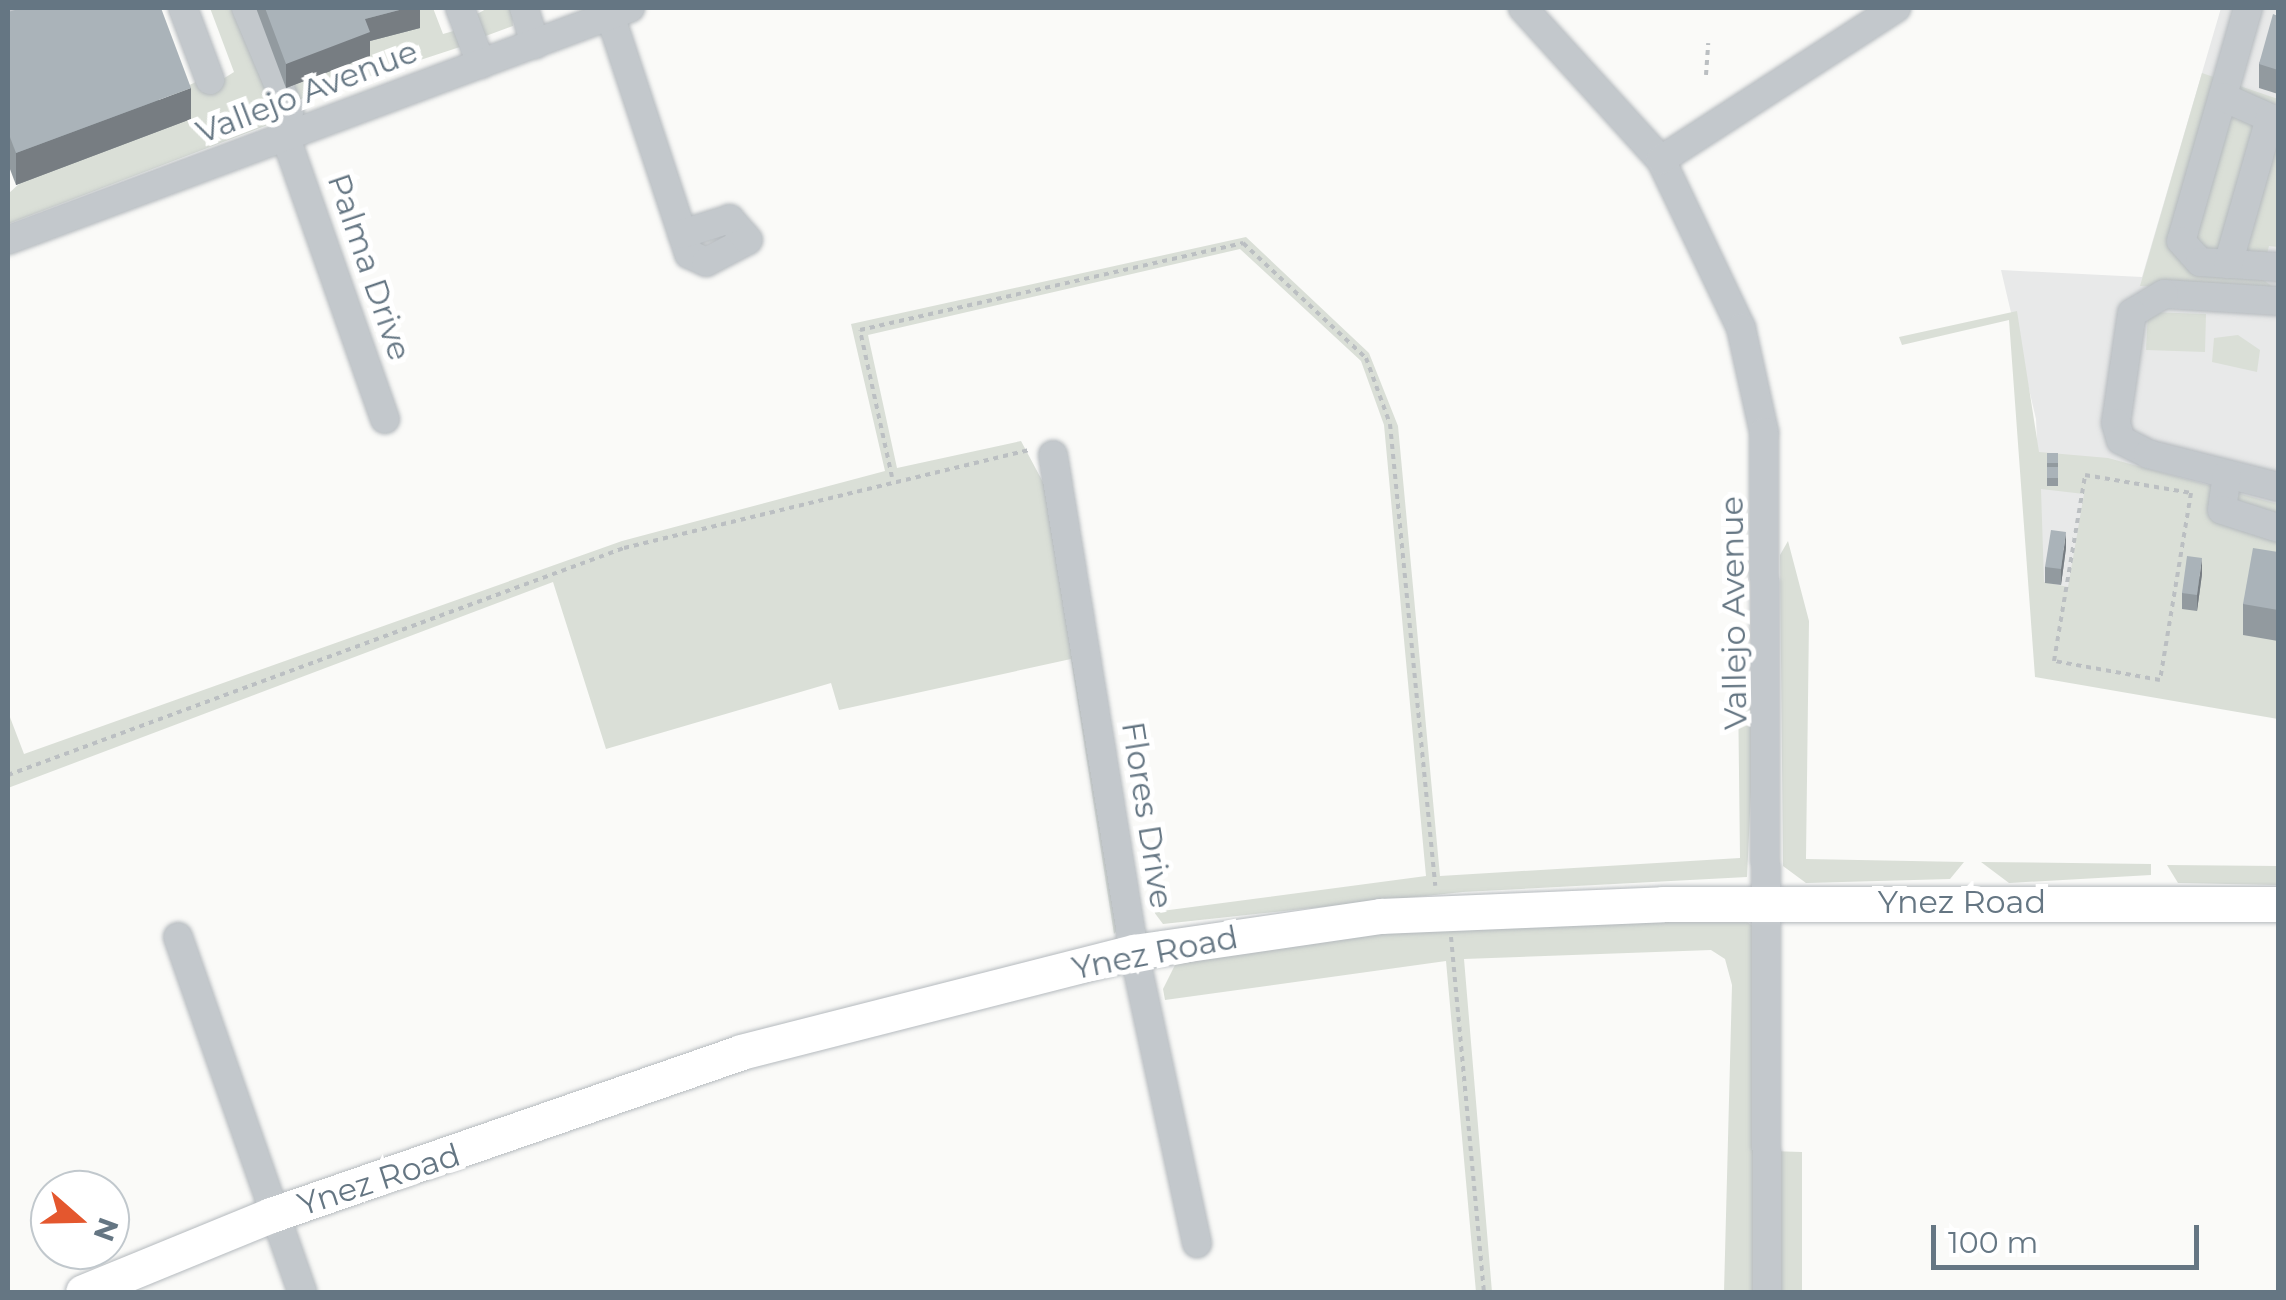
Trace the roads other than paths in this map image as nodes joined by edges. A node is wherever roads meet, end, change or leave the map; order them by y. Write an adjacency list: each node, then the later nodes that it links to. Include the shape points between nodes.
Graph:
1 (22, 8): 10 (street)
2 (184, 8): 13 (street)
3 (246, 8): 15 (street, Palma Drive, via 289,110)
4 (460, 8): 12 (street)
5 (524, 8): 11 (street)
6 (1523, 8): 16 (street, Vallejo Avenue)
7 (1896, 8): 16 (street)
8 (2248, 8): 14 (street)
9 (620, 11): 11 (street, Vallejo Avenue); 17 (street)
10 (8, 12)
11 (535, 44): 12 (street, Vallejo Avenue)
12 (481, 64): 15 (street, Vallejo Avenue)
13 (210, 80)
14 (2223, 98): 19 (street, via 2270,118); 19 (street, via 2181,241 2200,262)
15 (286, 138): 18 (street, Vallejo Avenue); 22 (street, Palma Drive)
16 (1662, 160): 27 (street, Vallejo Avenue, via 1741,328 1764,432)
17 (682, 234)
18 (8, 240)
19 (2228, 264): 20 (street)
20 (2278, 267)
21 (2278, 301): 24 (street, via 2164,294 2132,313 2121,440)
22 (385, 419)
23 (1053, 456): 30 (street, Flores Drive)
24 (2227, 474): 25 (street); 26 (street, via 2222,510)
25 (2278, 487)
26 (2278, 528)
27 (1770, 900): 28 (main road, Ynez Road); 30 (main road, Ynez Road, via 1442,914); 35 (street, Vallejo Avenue)
28 (2278, 904)
29 (178, 937): 31 (street)
30 (1134, 952): 31 (main road, Ynez Road, via 740,1052); 32 (street, Flores Drive)
31 (271, 1214): 33 (main road, Ynez Road); 34 (street)
32 (1197, 1243)
33 (83, 1292)
34 (302, 1292)
35 (1766, 1292)

